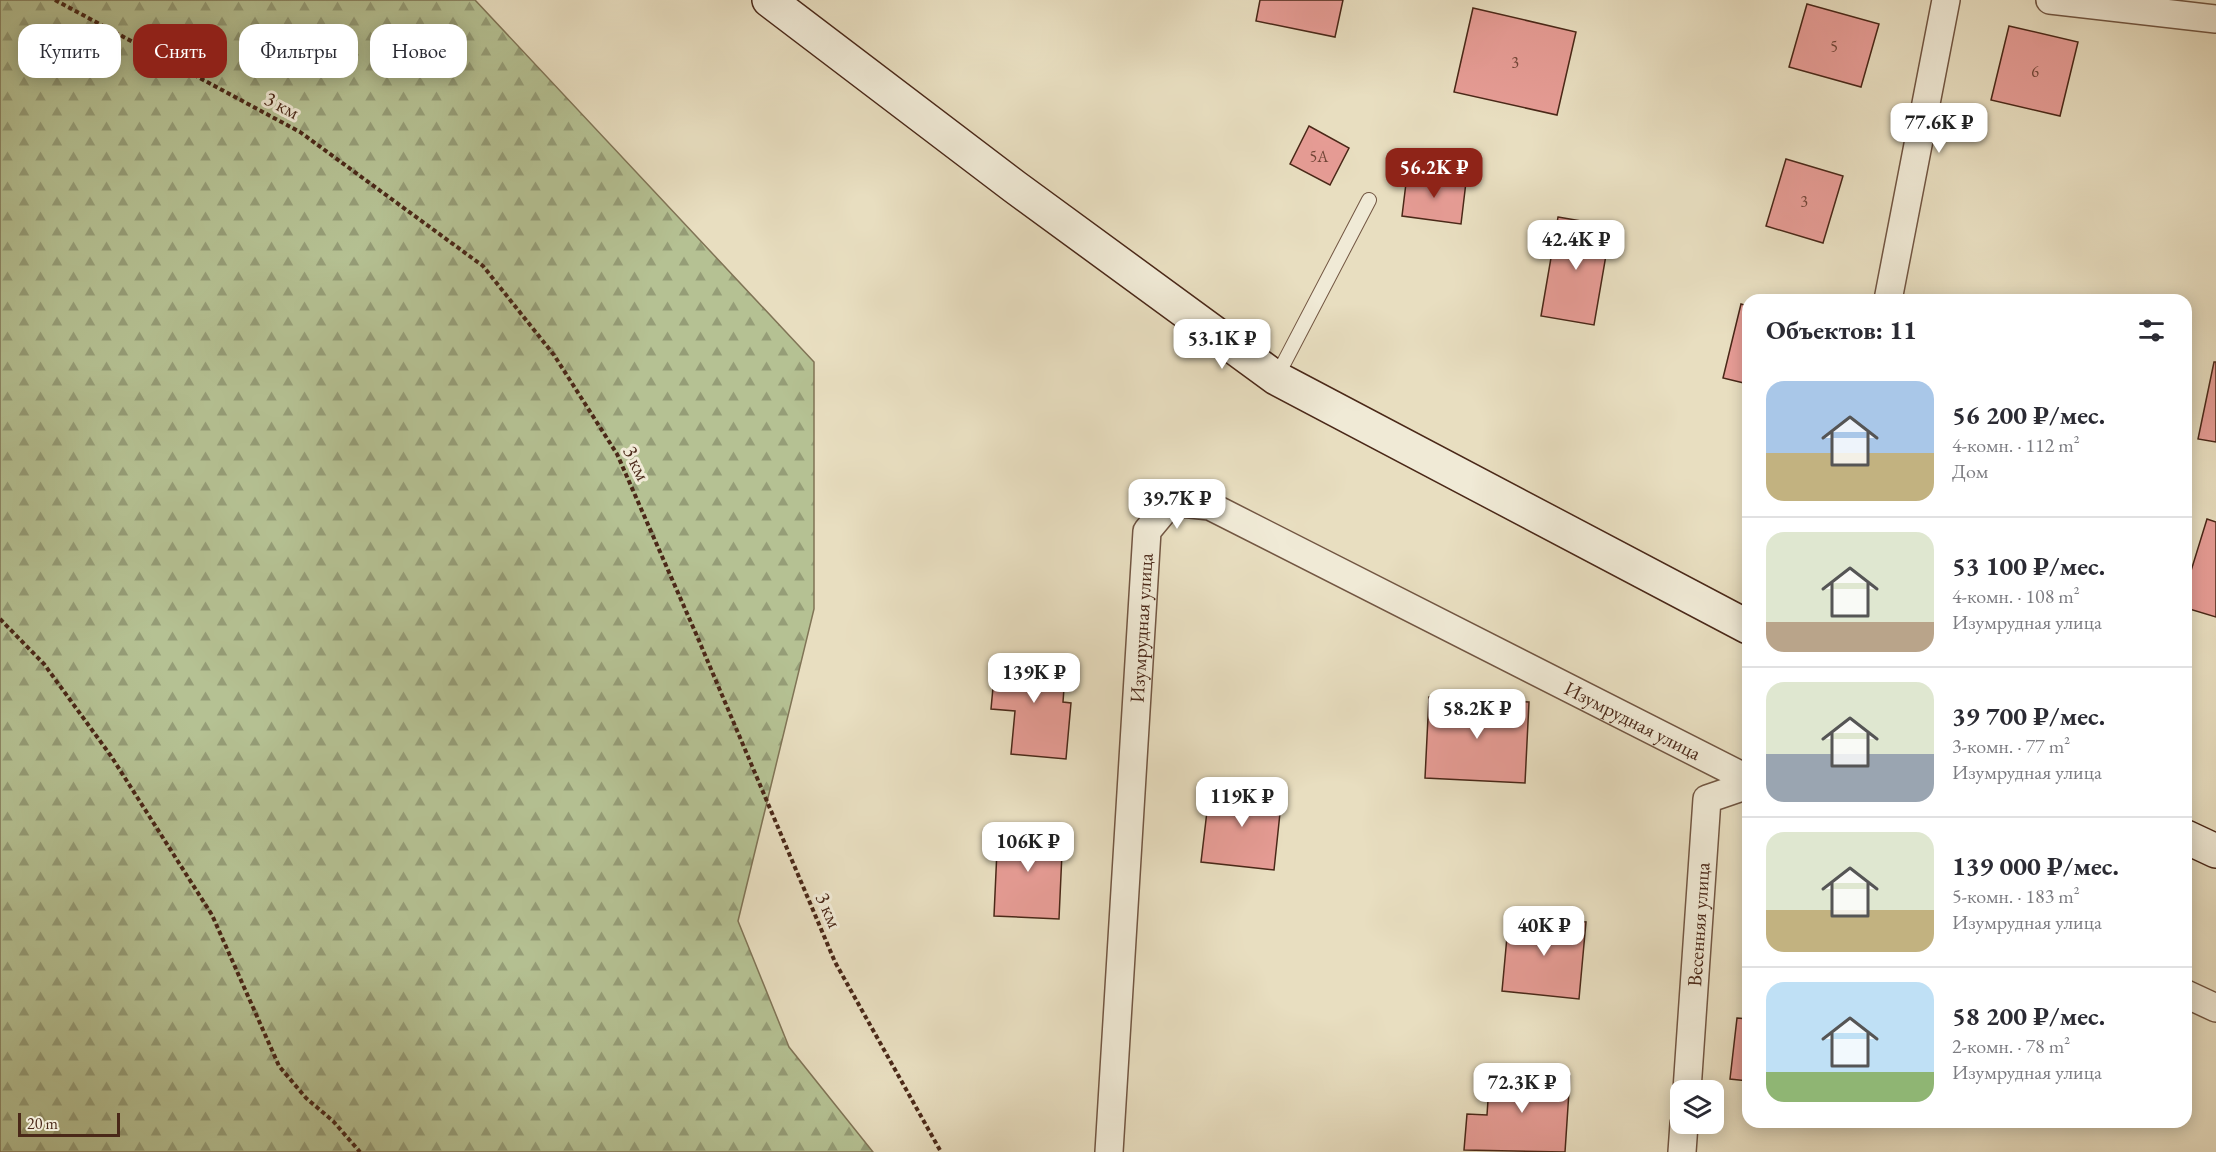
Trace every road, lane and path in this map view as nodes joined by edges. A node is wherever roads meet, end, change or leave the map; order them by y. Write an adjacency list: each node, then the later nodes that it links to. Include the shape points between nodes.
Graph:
1 (55, 0): 20 (path, 3 км, via 300,132 483,266 554,355 617,453 835,962)
2 (769, 0): 8 (street)
3 (1946, 0): 7 (street)
4 (2050, 0): 5 (street)
5 (2216, 19)
6 (1369, 200): 8 (lane)
7 (1889, 294)
8 (1276, 378): 10 (street)
9 (0, 619): 19 (path, via 44,664 111,756 212,915 279,1066)
10 (1742, 624)
11 (1742, 776): 21 (street, Изумрудная улица, via 1210,506 1171,502 1147,531)
12 (1742, 787): 17 (street, Весенняя улица, via 1707,799)
13 (2192, 840): 14 (street)
14 (2216, 851)
15 (2192, 997): 16 (street)
16 (2216, 1008)
17 (1688, 1080)
18 (1683, 1134): 22 (street)
19 (360, 1152)
20 (941, 1152)
21 (1109, 1152)
22 (1682, 1152)

